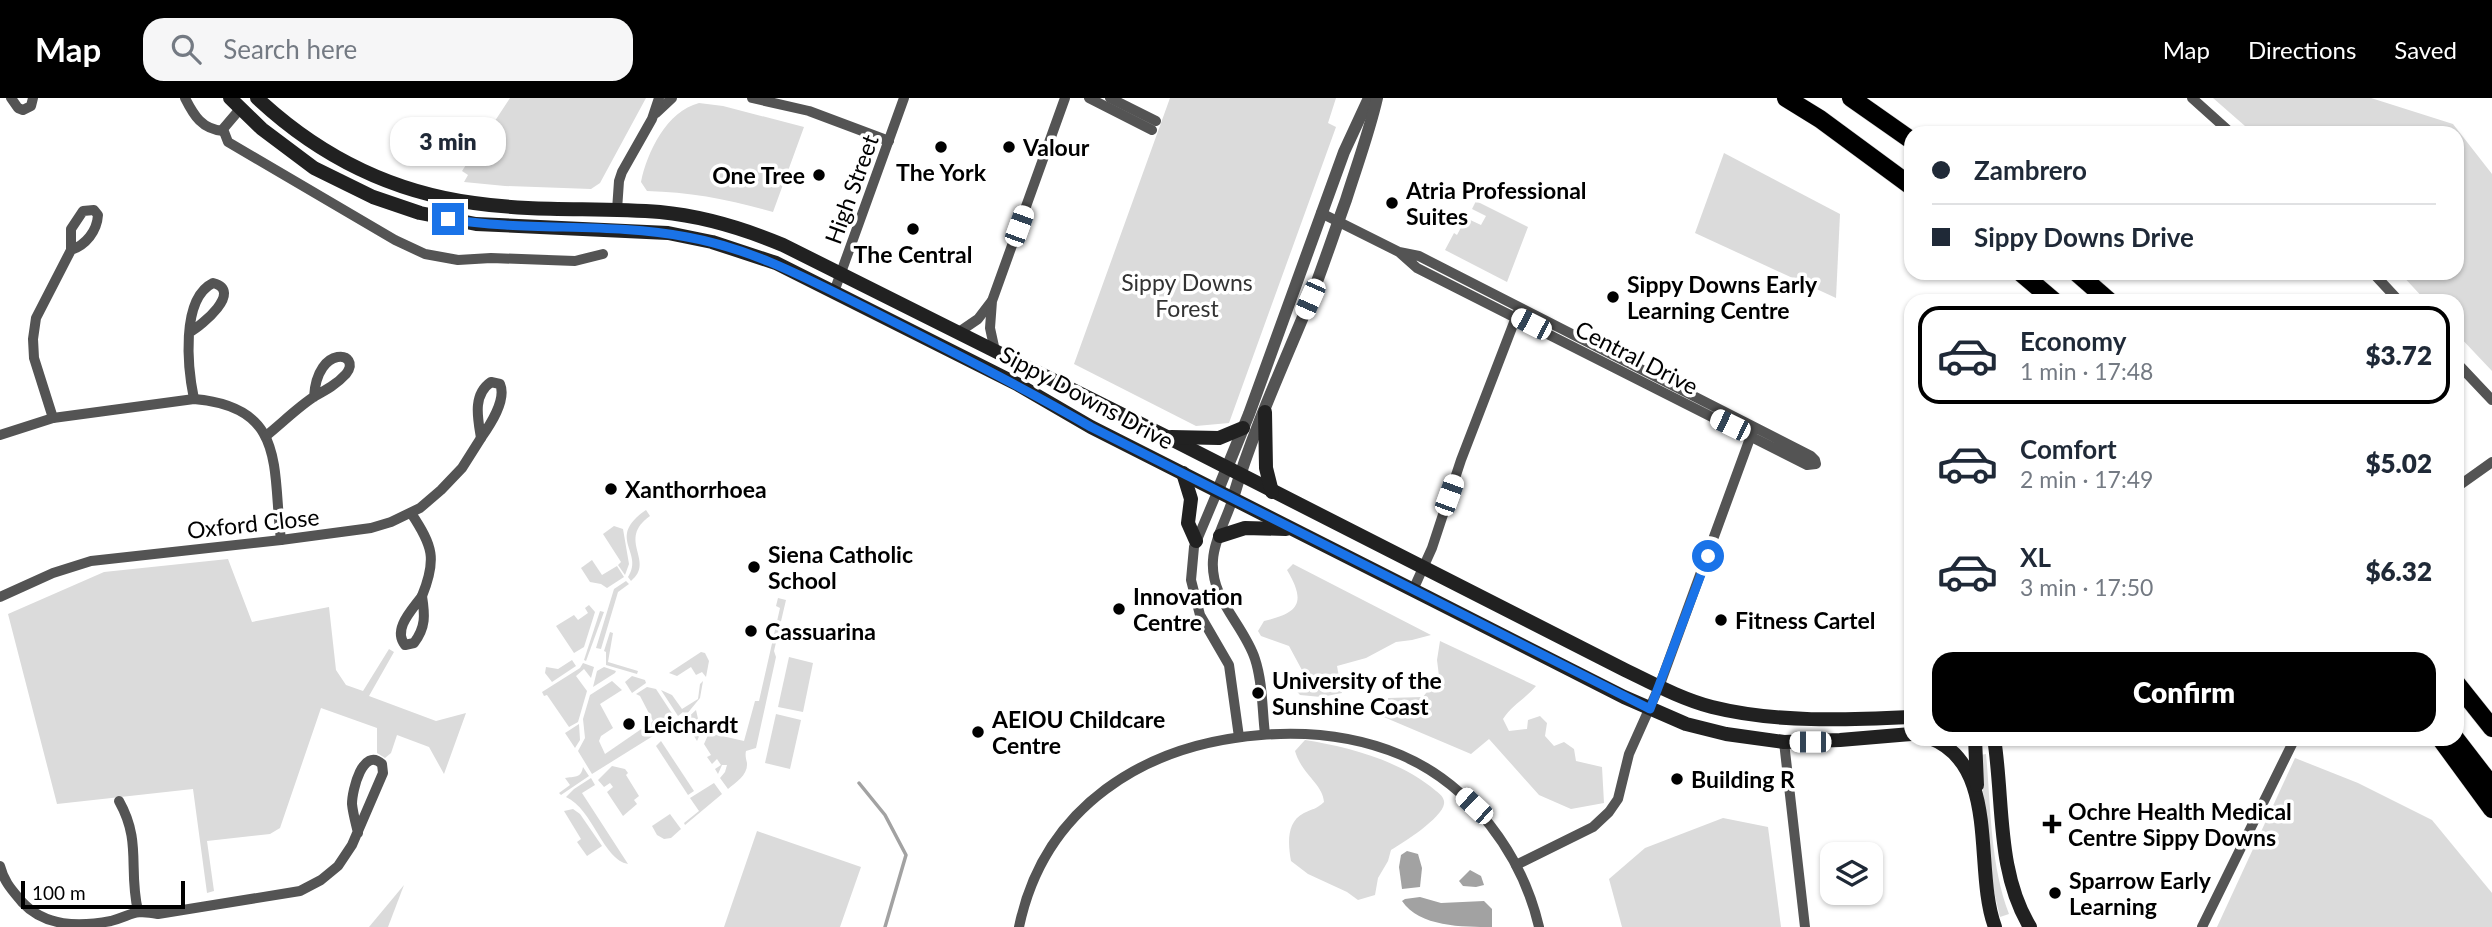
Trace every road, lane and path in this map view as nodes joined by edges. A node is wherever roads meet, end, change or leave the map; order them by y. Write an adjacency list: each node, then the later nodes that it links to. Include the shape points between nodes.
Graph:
1 (11, 98): 2 (street, via 23,110 31,106)
2 (33, 98)
3 (185, 98): 21 (street, via 205,127)
4 (251, 98): 18 (main road)
5 (257, 98): 25 (main road, Sippy Downs Drive, via 325,151 401,186 477,204)
6 (660, 98): 19 (street)
7 (672, 98): 19 (street)
8 (752, 98): 23 (street, via 809,111)
9 (904, 98): 23 (street, High Street)
10 (1065, 98): 38 (street)
11 (1089, 98): 12 (street, via 1154,126)
12 (1110, 98)
13 (1370, 98): 26 (street)
14 (1377, 98): 27 (street)
15 (1786, 98): 24 (highway)
16 (1851, 98): 22 (highway)
17 (2192, 98): 20 (street)
18 (235, 104): 21 (street); 34 (main road, Sippy Downs Drive, via 314,168 373,197 420,213 477,224 687,236 768,260)
19 (652, 119): 25 (street, via 622,172)
20 (2223, 126)
21 (223, 131): 29 (street, via 232,145 425,254 457,260 575,261)
22 (1904, 135)
23 (889, 141): 30 (street, High Street)
24 (1904, 181)
25 (617, 210): 30 (main road, Sippy Downs Drive, via 677,214 739,229)
26 (1321, 213): 27 (street, Central Drive); 49 (street)
27 (1339, 222): 39 (street, Central Drive, via 1399,252 1418,268); 47 (street)
28 (71, 250): 48 (street, via 43,299 33,338 34,358)
29 (603, 254)
30 (841, 273): 34 (street, High Street); 41 (main road, Sippy Downs Drive)
31 (2029, 280): 35 (highway)
32 (2085, 280): 36 (highway)
33 (2380, 280): 37 (street)
34 (834, 292): 57 (main road, Sippy Downs Drive)
35 (2046, 294)
36 (2101, 294)
37 (2392, 294)
38 (992, 301): 41 (street, via 974,323); 42 (street, via 989,327)
39 (1518, 313): 50 (street, Central Drive, via 1563,328); 67 (street)
40 (191, 332): 40 (street, via 202,292 219,285 223,296 218,308); 45 (street, via 188,351)
41 (959, 332): 42 (main road, Sippy Downs Drive)
42 (995, 351): 53 (main road, Sippy Downs Drive)
43 (2464, 370): 46 (street)
44 (314, 397): 52 (street)
45 (194, 399): 48 (street); 52 (street, via 240,408)
46 (2492, 400)
47 (1265, 412): 56 (street); 60 (main road, via 1266,468)
48 (53, 418): 51 (street)
49 (1243, 428): 53 (main road, via 1219,438); 56 (street)
50 (1753, 432): 50 (street, Central Drive, via 1811,456 1816,464 1807,465); 71 (street)
51 (0, 435)
52 (267, 435): 65 (street)
53 (1167, 436): 56 (main road, Sippy Downs Drive)
54 (481, 438): 54 (street, Oxford Close, via 478,401 487,384 497,382 503,392); 62 (street, Oxford Close, via 454,477)
55 (2492, 463): 58 (street)
56 (1233, 471): 59 (street); 60 (main road, Sippy Downs Drive); 61 (street)
57 (1183, 473): 59 (main road, Sippy Downs Drive); 66 (main road, via 1191,499 1188,523)
58 (2464, 482)
59 (1218, 490): 61 (main road, Sippy Downs Drive); 66 (street)
60 (1272, 492): 67 (main road, Sippy Downs Drive)
61 (1233, 498): 63 (main road, Sippy Downs Drive); 64 (street)
62 (411, 513): 65 (street, Oxford Close, via 371,528); 69 (street, via 429,546 432,562)
63 (1294, 530): 64 (main road, via 1245,528); 68 (main road, Sippy Downs Drive)
64 (1220, 536): 78 (street, via 1213,562 1215,583 1256,661)
65 (282, 540): 70 (street, Oxford Close, via 91,561)
66 (1196, 541): 80 (street, via 1193,593 1200,615 1229,665)
67 (1424, 568): 68 (street); 71 (main road, Sippy Downs Drive)
68 (1413, 590): 74 (main road, Sippy Downs Drive)
69 (422, 596)
70 (0, 597)
71 (1659, 687): 74 (street); 76 (main road, Sippy Downs Drive, via 1711,706 1764,716)
72 (2464, 690): 75 (highway)
73 (2464, 693): 77 (highway)
74 (1650, 709): 81 (main road, Sippy Downs Drive, via 1706,730); 93 (street, via 1609,812 1581,834)
75 (2492, 710)
76 (1904, 717)
77 (2492, 728)
78 (1265, 734): 80 (street); 93 (street, via 1348,738 1419,764 1474,806)
79 (1904, 734): 81 (main road, Sippy Downs Drive)
80 (1239, 737): 96 (street, via 1156,759 1091,802 1039,865)
81 (1784, 742): 98 (street)
82 (1947, 746): 89 (main road, via 1960,759)
83 (1975, 746): 89 (main road)
84 (1995, 746): 100 (main road, via 2010,883)
85 (2291, 746): 101 (street)
86 (2446, 746): 91 (highway)
87 (2461, 746): 88 (highway)
88 (2492, 786)
89 (1977, 797): 99 (main road, via 1986,892)
90 (119, 801): 95 (street, via 134,837 132,879)
91 (2492, 809)
92 (358, 833): 92 (street, via 353,794 363,765 375,759 382,764 383,773); 95 (street, via 338,866 300,891 158,914)
93 (1516, 865): 97 (street)
94 (0, 866): 95 (street, via 4,881 29,911 44,921 61,926 90,925)
95 (138, 911)
96 (1018, 927)
97 (1539, 927)
98 (1805, 927)
99 (1995, 927)
100 (2030, 927)
101 (2202, 927)

